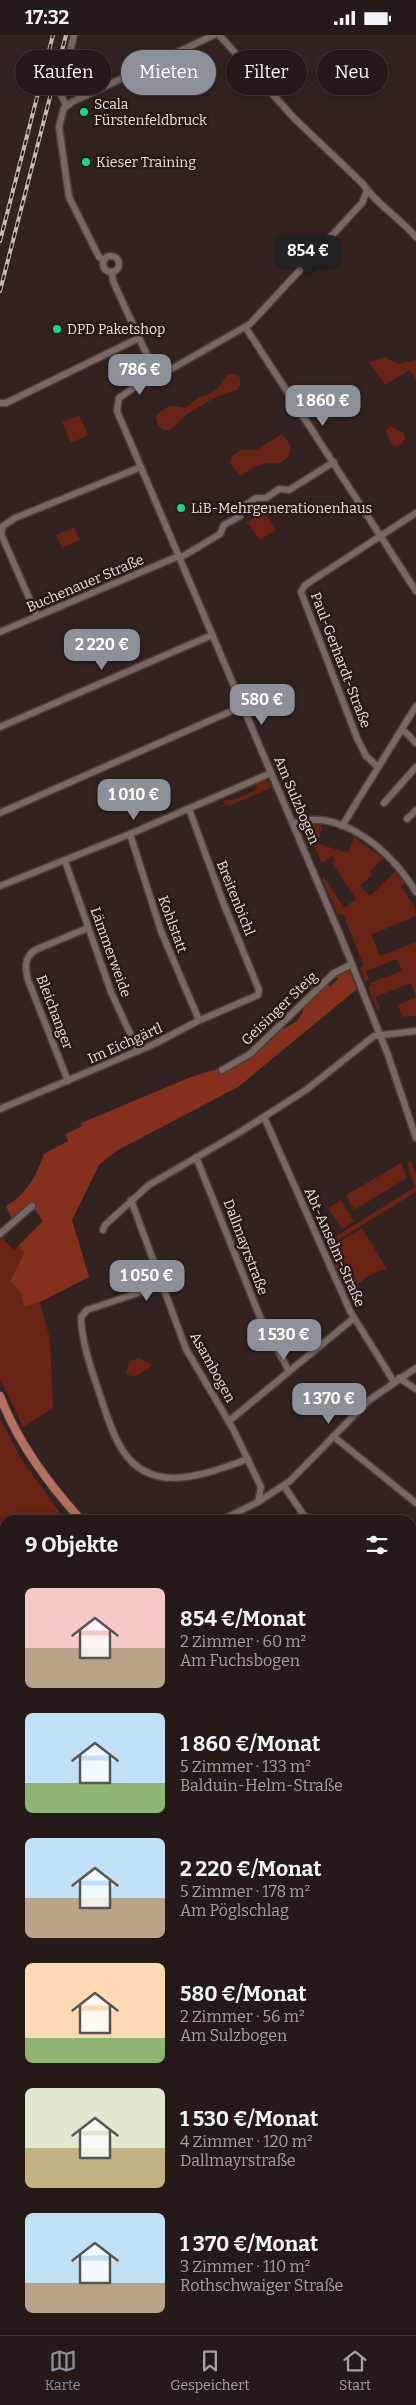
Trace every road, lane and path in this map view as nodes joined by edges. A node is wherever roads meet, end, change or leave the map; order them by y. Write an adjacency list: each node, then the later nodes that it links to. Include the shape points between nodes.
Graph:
1 (74, 35): 4 (street, via 60,93)
2 (214, 35): 4 (street)
3 (219, 35): 5 (street, via 257,79)
4 (66, 105): 7 (street, via 59,127 69,197 99,257)
5 (367, 191): 6 (street); 9 (street, via 362,203)
6 (416, 237)
7 (104, 260): 8 (street, via 105,268); 8 (street, via 112,256 122,264)
8 (112, 271): 10 (street, via 113,281)
9 (246, 328): 12 (street); 15 (street)
10 (139, 338): 11 (street); 14 (street, via 6,403)
11 (152, 366): 12 (street); 13 (street, via 148,371)
12 (162, 371): 13 (street, via 157,379)
13 (150, 377): 16 (street, Am Sulzbogen, via 119,398 117,411)
14 (0, 403)
15 (334, 462): 18 (street); 19 (street, Buchenauer Straße, via 289,490 279,489 266,498 256,498 243,507 240,516 224,525 220,534)
16 (141, 467): 19 (street, Am Sulzbogen); 21 (street, via 15,518 3,526 1,534)
17 (416, 513): 18 (street)
18 (382, 537): 20 (street); 29 (street, Paul-Gerhardt-Straße, via 305,585 301,592 357,738 366,756)
19 (180, 557): 21 (street, Buchenauer Straße); 23 (street, Am Sulzbogen)
20 (416, 591)
21 (37, 616): 22 (street, Buchenauer Straße)
22 (0, 632)
23 (212, 635): 24 (street, Am Sulzbogen); 26 (street)
24 (243, 706): 31 (street, Am Sulzbogen); 35 (street)
25 (416, 706): 27 (street)
26 (0, 727)
27 (402, 729): 28 (street); 29 (street)
28 (416, 743)
29 (378, 767): 38 (street)
30 (416, 767): 32 (street)
31 (271, 773): 33 (street); 37 (street, Am Sulzbogen)
32 (384, 803)
33 (189, 809): 39 (street); 45 (street, Breitenbichl, via 259,989)
34 (416, 810): 36 (street)
35 (0, 813)
36 (407, 819)
37 (293, 823): 38 (street, via 311,819); 44 (street, Am Sulzbogen)
38 (342, 826): 42 (street, via 385,852)
39 (130, 834): 40 (street); 46 (street, Kohlstatt, via 159,925)
40 (65, 861): 41 (street); 43 (street, Lämmerweide)
41 (0, 886)
42 (416, 892)
43 (88, 928): 49 (street, Lämmerweide, via 111,992); 51 (street, Bleichanger, via 35,950 28,955 26,963 28,980)
44 (352, 964): 48 (street, Am Sulzbogen); 50 (street, Geisinger Steig, via 334,973 250,1054)
45 (258, 995): 46 (street, Im Eichgärtl)
46 (199, 1020): 49 (street, Im Eichgärtl)
47 (416, 1031): 48 (street)
48 (380, 1035): 53 (street, via 374,1036 314,1084); 54 (street, Am Sulzbogen)
49 (138, 1051): 51 (street, Im Eichgärtl)
50 (222, 1070)
51 (68, 1081): 52 (street, Im Eichgärtl)
52 (0, 1109)
53 (264, 1117): 55 (street); 61 (street, Abt-Anselm-Straße)
54 (416, 1138)
55 (196, 1157): 56 (street, via 154,1181); 63 (street, Dallmayrstraße, via 260,1317)
56 (131, 1200): 58 (street); 60 (street, Asambogen)
57 (32, 1206): 59 (street)
58 (103, 1230)
59 (0, 1234)
60 (162, 1285): 67 (street, Asambogen, via 188,1353); 69 (street, via 83,1312 81,1322 95,1381 124,1453 143,1469 164,1478 178,1479 209,1473)
61 (354, 1318): 63 (street); 64 (street, Abt-Anselm-Straße)
62 (416, 1367): 64 (street)
63 (289, 1371): 67 (street)
64 (397, 1380): 65 (street); 68 (street, via 368,1401)
65 (416, 1389)
66 (0, 1396): 75 (main road, via 30,1454)
67 (229, 1421): 69 (street, Asambogen)
68 (333, 1436): 70 (street); 74 (street)
69 (248, 1459): 71 (street, Asambogen)
70 (284, 1486): 72 (street); 77 (street)
71 (261, 1487): 72 (street); 73 (street)
72 (273, 1493): 73 (street)
73 (258, 1502): 76 (street)
74 (416, 1503)
75 (77, 1515)
76 (232, 1515)
77 (304, 1515)

